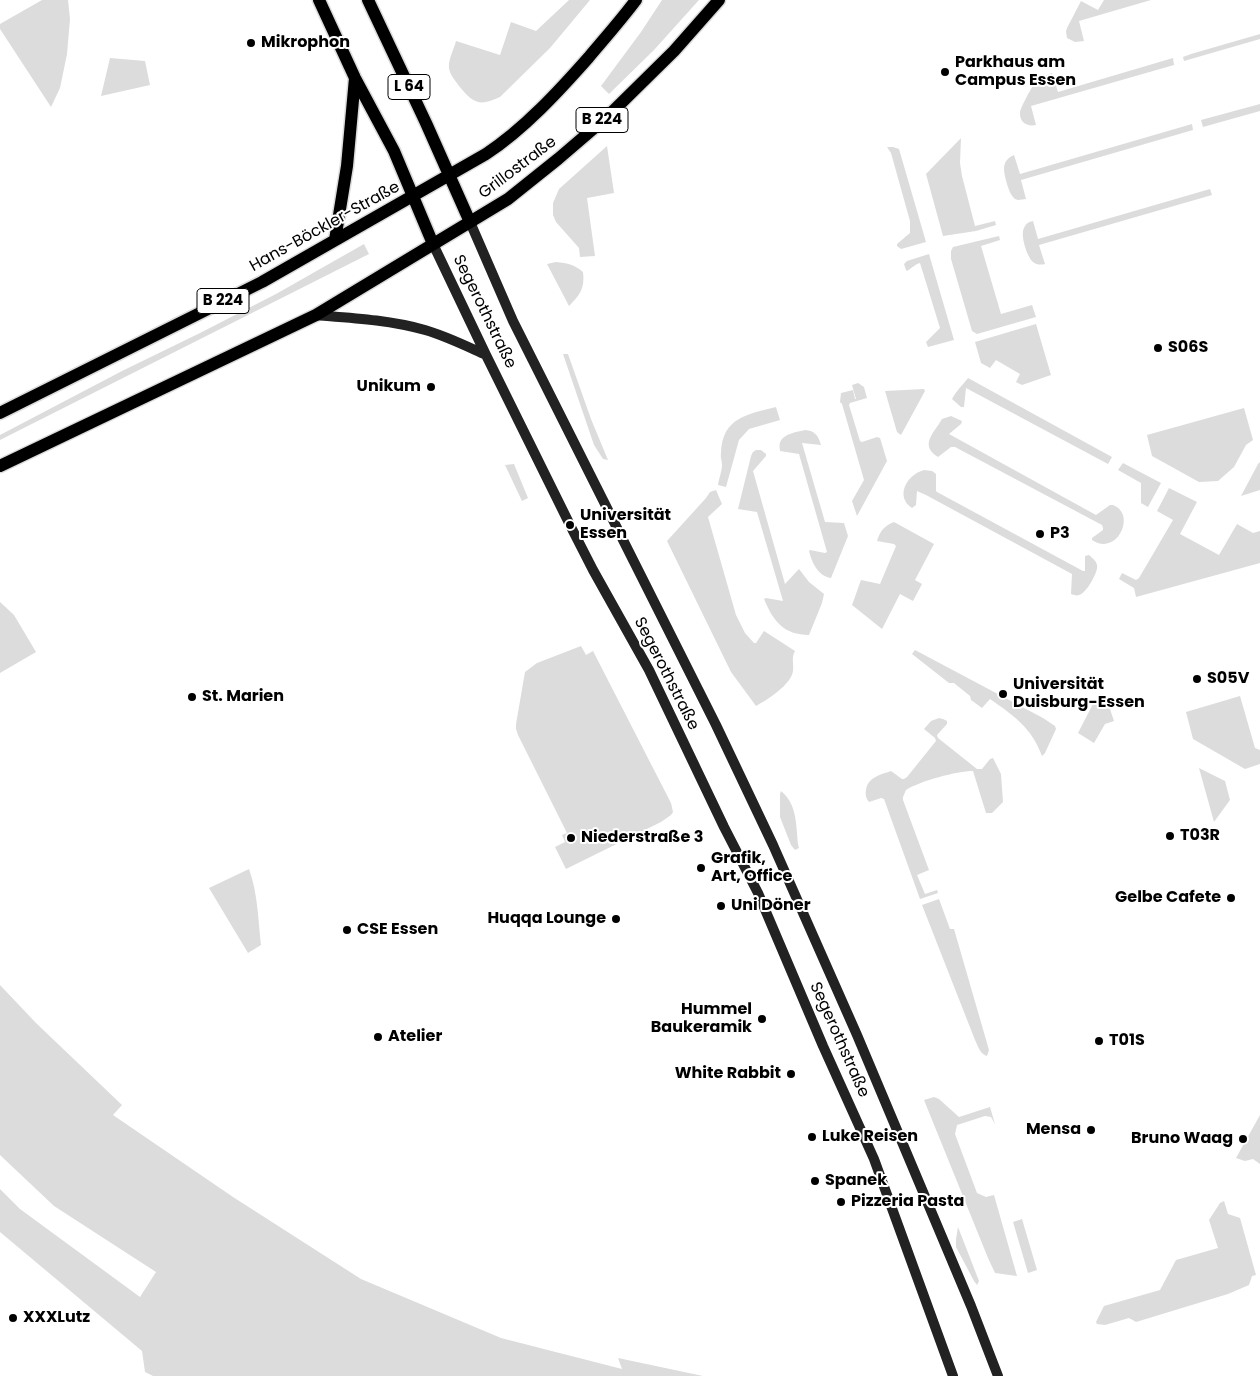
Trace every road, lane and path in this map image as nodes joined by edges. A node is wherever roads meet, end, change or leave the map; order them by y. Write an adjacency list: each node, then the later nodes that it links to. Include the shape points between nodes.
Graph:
1 (318, 0): 5 (main road, Segerothstraße / L 64)
2 (368, 0): 6 (main road, Segerothstraße / L 64)
3 (636, 0): 6 (main road, Grillostraße / B 224, via 560,90 501,144)
4 (719, 0): 8 (main road, Grillostraße / B 224, via 674,51 606,117 508,199)
5 (355, 78): 7 (main road, Segerothstraße / L 64, via 394,152); 9 (main road, via 347,166)
6 (450, 176): 7 (main road, Hans-Böckler-Straße / B 224); 8 (main road, Segerothstraße / L 64)
7 (412, 197): 9 (main road, Hans-Böckler-Straße / B 224); 10 (main road, Segerothstraße / L 64)
8 (470, 222): 10 (main road, Grillostraße / B 224); 16 (main road, Segerothstraße / L 64, via 508,309 773,845 865,1053)
9 (335, 240): 13 (main road, Hans-Böckler-Straße / B 224, via 262,282)
10 (433, 244): 11 (main road, B 224); 12 (main road, Segerothstraße / L 64)
11 (316, 315): 12 (main road, via 370,319 425,330); 14 (main road, B 224)
12 (486, 355): 15 (main road, Segerothstraße / L 64, via 594,570 649,670 758,893 874,1160)
13 (0, 413)
14 (0, 466)
15 (953, 1376)
16 (998, 1376)

